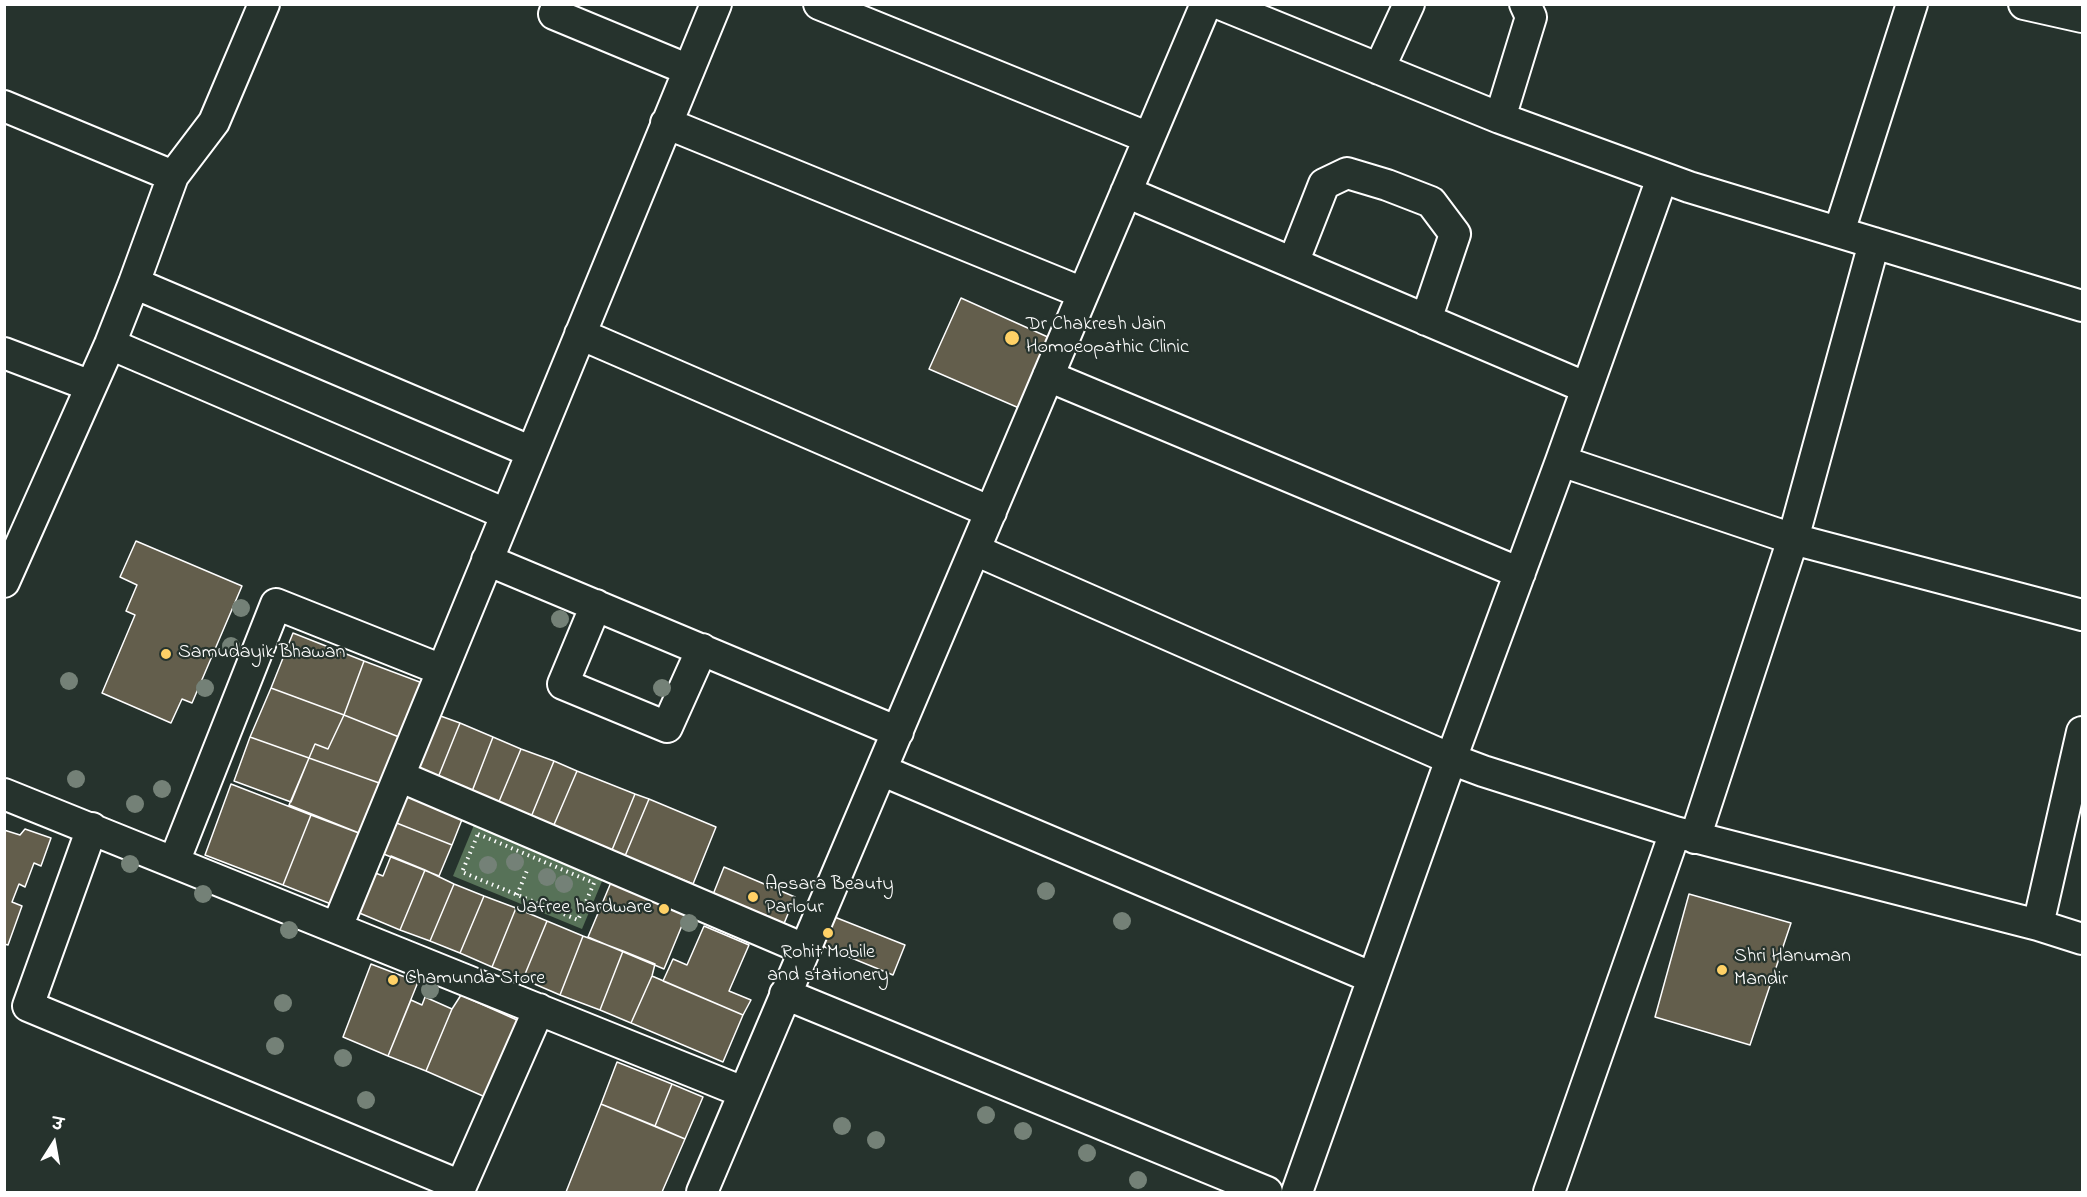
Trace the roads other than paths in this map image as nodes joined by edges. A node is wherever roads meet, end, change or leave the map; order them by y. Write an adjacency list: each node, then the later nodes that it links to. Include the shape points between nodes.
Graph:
1 (264, 4): 18 (street, via 214,122)
2 (558, 4): 13 (street, via 554,14)
3 (716, 4): 13 (street)
4 (819, 4): 17 (street)
5 (1206, 4): 17 (street)
6 (1220, 4): 12 (street)
7 (1409, 4): 12 (street)
8 (1525, 4): 15 (street, via 1531,16)
9 (1912, 4): 21 (street)
10 (2024, 4): 11 (street)
11 (2082, 17)
12 (1379, 69): 15 (street)
13 (689, 70): 16 (street)
14 (4, 106): 18 (street)
15 (1500, 118): 19 (street)
16 (666, 123): 25 (street); 28 (street)
17 (1149, 138): 20 (street)
18 (173, 176): 24 (street)
19 (1662, 178): 21 (street); 33 (street)
20 (1126, 192): 23 (street); 25 (street)
21 (1839, 232): 22 (street)
22 (1874, 243): 26 (street); 38 (street)
23 (1293, 263): 27 (street); 27 (street, via 1324,184 1347,173 1431,202 1455,234)
24 (134, 284): 29 (street); 34 (street)
25 (1083, 293): 31 (street)
26 (2082, 306)
27 (1426, 320): 33 (street)
28 (580, 334): 34 (street); 36 (street)
29 (110, 344): 32 (street); 37 (street)
30 (4, 353): 32 (street)
31 (1048, 376): 36 (street); 41 (street)
32 (91, 386): 42 (street)
33 (1587, 388): 35 (street)
34 (532, 452): 37 (street)
35 (1561, 460): 38 (street); 41 (street)
36 (991, 512): 39 (street)
37 (506, 514): 40 (street)
38 (1793, 539): 44 (street); 54 (street)
39 (975, 550): 47 (street); 49 (street)
40 (487, 560): 43 (street); 46 (street)
41 (1520, 573): 49 (street)
42 (4, 582)
43 (596, 605): 45 (street); 45 (street, via 563,684 668,727)
44 (2082, 615)
45 (702, 649): 47 (street)
46 (442, 670): 51 (street); 55 (street, via 276,604)
47 (898, 732): 50 (street)
48 (2082, 732): 56 (street)
49 (1451, 759): 54 (street); 60 (street)
50 (880, 770): 59 (street); 60 (street)
51 (399, 776): 57 (street); 59 (street)
52 (4, 794): 53 (street)
53 (92, 828): 55 (street); 62 (street, via 28,1006 461,1186)
54 (1685, 835): 56 (street); 67 (street)
55 (174, 862): 57 (street)
56 (2038, 925): 58 (street)
57 (337, 927): 62 (street)
58 (2082, 939)
59 (804, 949): 61 (street)
60 (1373, 978): 66 (street)
61 (785, 994): 63 (street); 65 (street)
62 (539, 1009): 63 (street)
63 (743, 1092): 64 (street)
64 (702, 1192)
65 (1267, 1192)
66 (1297, 1192)
67 (1549, 1192)

